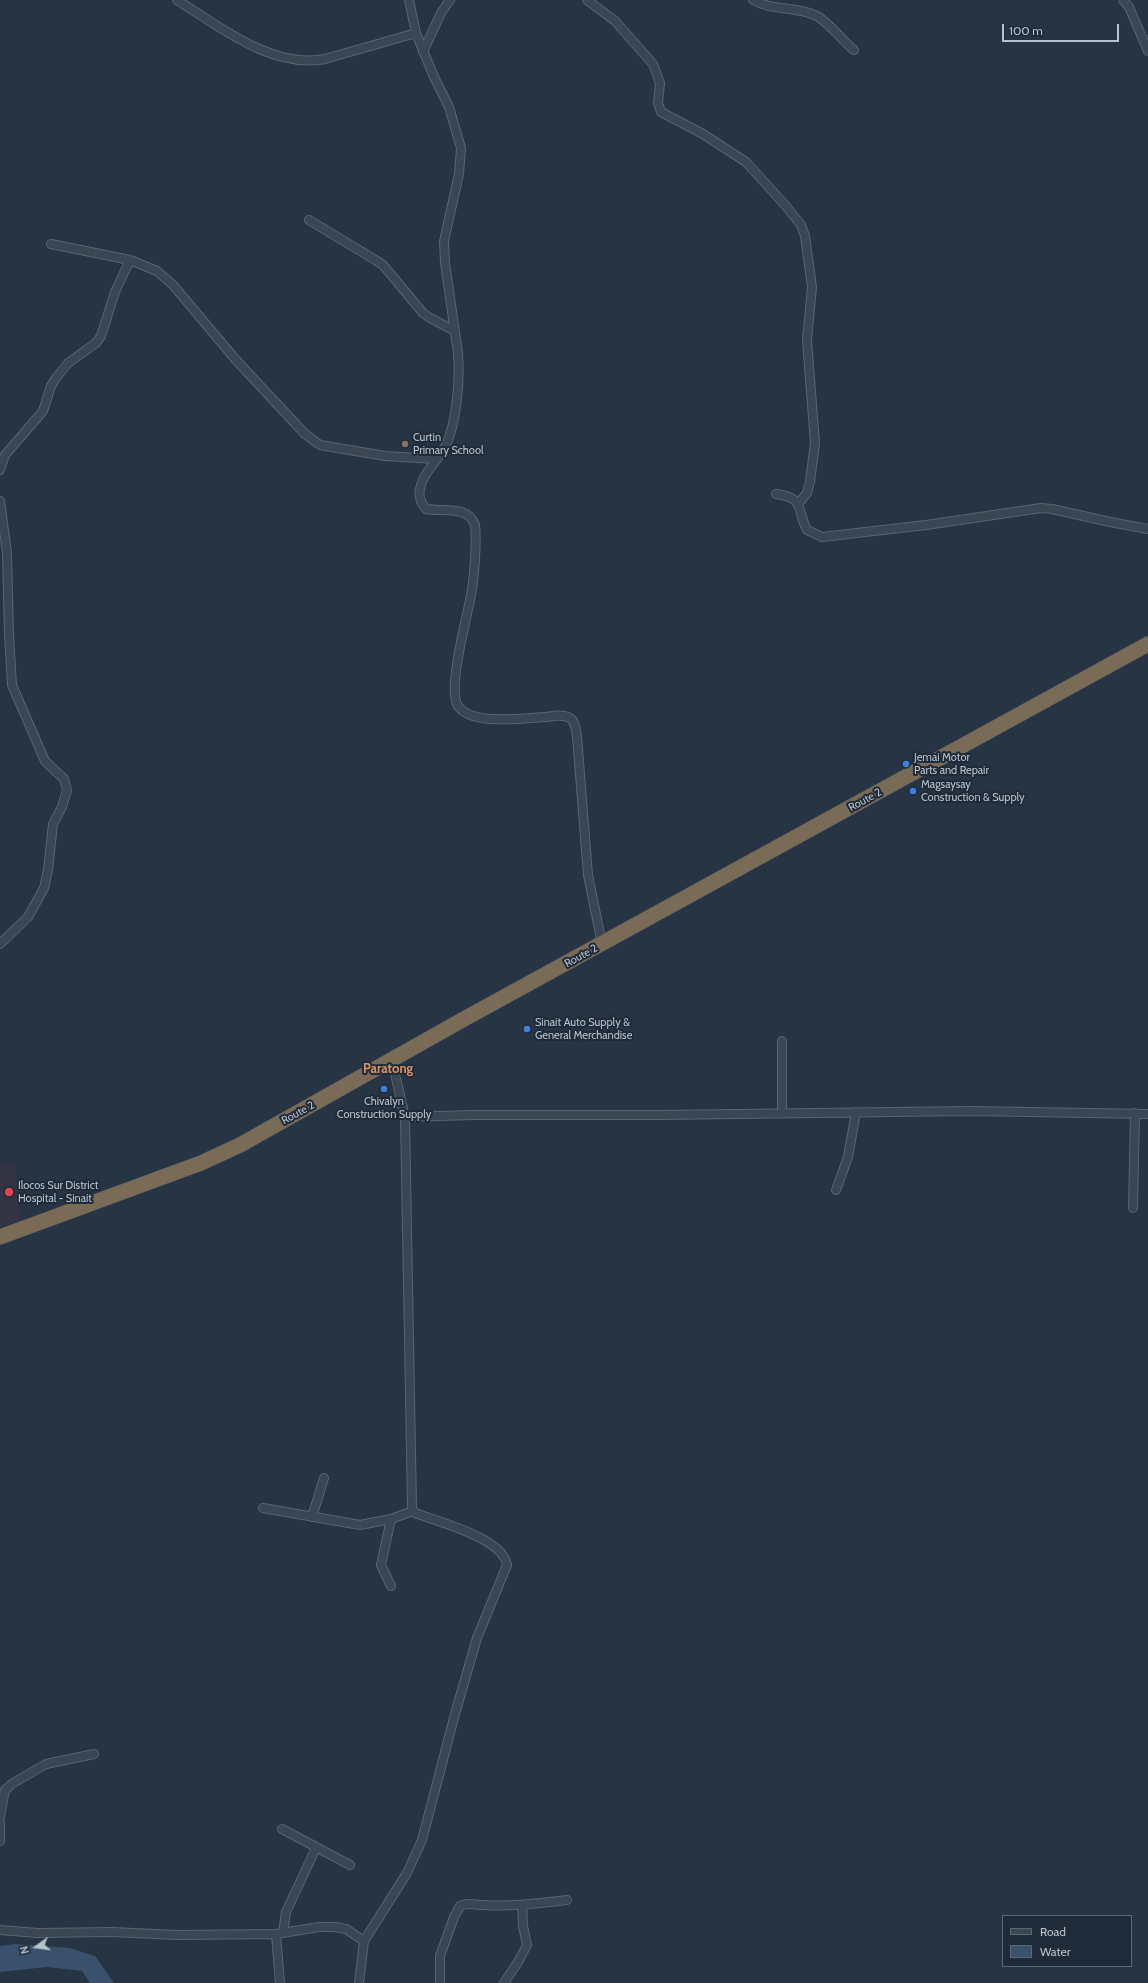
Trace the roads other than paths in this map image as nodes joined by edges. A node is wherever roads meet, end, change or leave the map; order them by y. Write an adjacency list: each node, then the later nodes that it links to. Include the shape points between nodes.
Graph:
1 (178, 0): 7 (street, via 235,36 271,54 291,60 325,60)
2 (409, 0): 7 (street)
3 (450, 0): 10 (street)
4 (587, 0): 19 (street, via 615,20 653,64 660,83 658,103 661,112 703,134 746,162 785,205 803,230 812,287 807,340 815,443 807,493)
5 (753, 0): 8 (street, via 818,17)
6 (1123, 0): 9 (street, via 1129,7)
7 (416, 33): 10 (street)
8 (854, 50)
9 (1148, 51)
10 (423, 52): 14 (street, via 449,107 461,148 459,174 444,241)
11 (309, 220): 14 (street, via 383,265 423,313)
12 (51, 244): 13 (street)
13 (130, 260): 15 (street, via 157,271 173,284 236,360 312,440 320,445 385,456); 16 (street, via 115,292 101,336 96,343 68,363 56,378 43,411 6,455)
14 (455, 331): 15 (street, via 459,366 456,406 448,440 443,451)
15 (435, 459): 23 (street, via 423,478 419,491 422,504 426,509 466,513 476,530 471,594 455,683 456,702 464,713 472,717 507,719 561,716 570,718 575,724 588,875)
16 (0, 470)
17 (776, 494): 19 (street, via 788,495)
18 (0, 501): 22 (street, via 7,553 12,684 45,761 64,779 67,790 53,824 44,888 28,917)
19 (798, 504): 20 (street, via 807,530 822,537 1040,508)
20 (1148, 529)
21 (1148, 644): 23 (highway, Route 2)
22 (0, 944)
23 (602, 944): 25 (highway, Route 2)
24 (782, 1041): 27 (street)
25 (392, 1061): 30 (street); 33 (highway, Route 2, via 246,1142 201,1163)
26 (856, 1112): 27 (street); 28 (street); 31 (street, via 848,1158)
27 (782, 1113): 30 (street)
28 (1135, 1113): 29 (street); 32 (street)
29 (1148, 1114)
30 (405, 1117): 36 (street)
31 (836, 1190)
32 (1133, 1208)
33 (0, 1237)
34 (324, 1478): 37 (street)
35 (263, 1508): 37 (street)
36 (413, 1511): 38 (street); 51 (street, via 480,1537 504,1554 507,1565 477,1638 422,1840 407,1873)
37 (312, 1517): 38 (street, via 360,1525)
38 (391, 1519): 39 (street, via 381,1565)
39 (391, 1586)
40 (94, 1754): 41 (street, via 46,1764 13,1783 5,1790)
41 (0, 1816)
42 (0, 1822): 44 (street)
43 (282, 1829): 45 (street)
44 (0, 1841)
45 (316, 1848): 46 (street); 50 (street, via 286,1912)
46 (350, 1865)
47 (567, 1900): 48 (street)
48 (522, 1905): 54 (street, via 494,1906 469,1903 460,1906 440,1956); 55 (street, via 527,1945)
49 (0, 1930): 50 (street, via 177,1935)
50 (280, 1934): 51 (street, via 318,1927 335,1927 346,1929); 52 (street)
51 (364, 1941): 53 (street)
52 (280, 1983)
53 (359, 1983)
54 (440, 1983)
55 (504, 1983)

